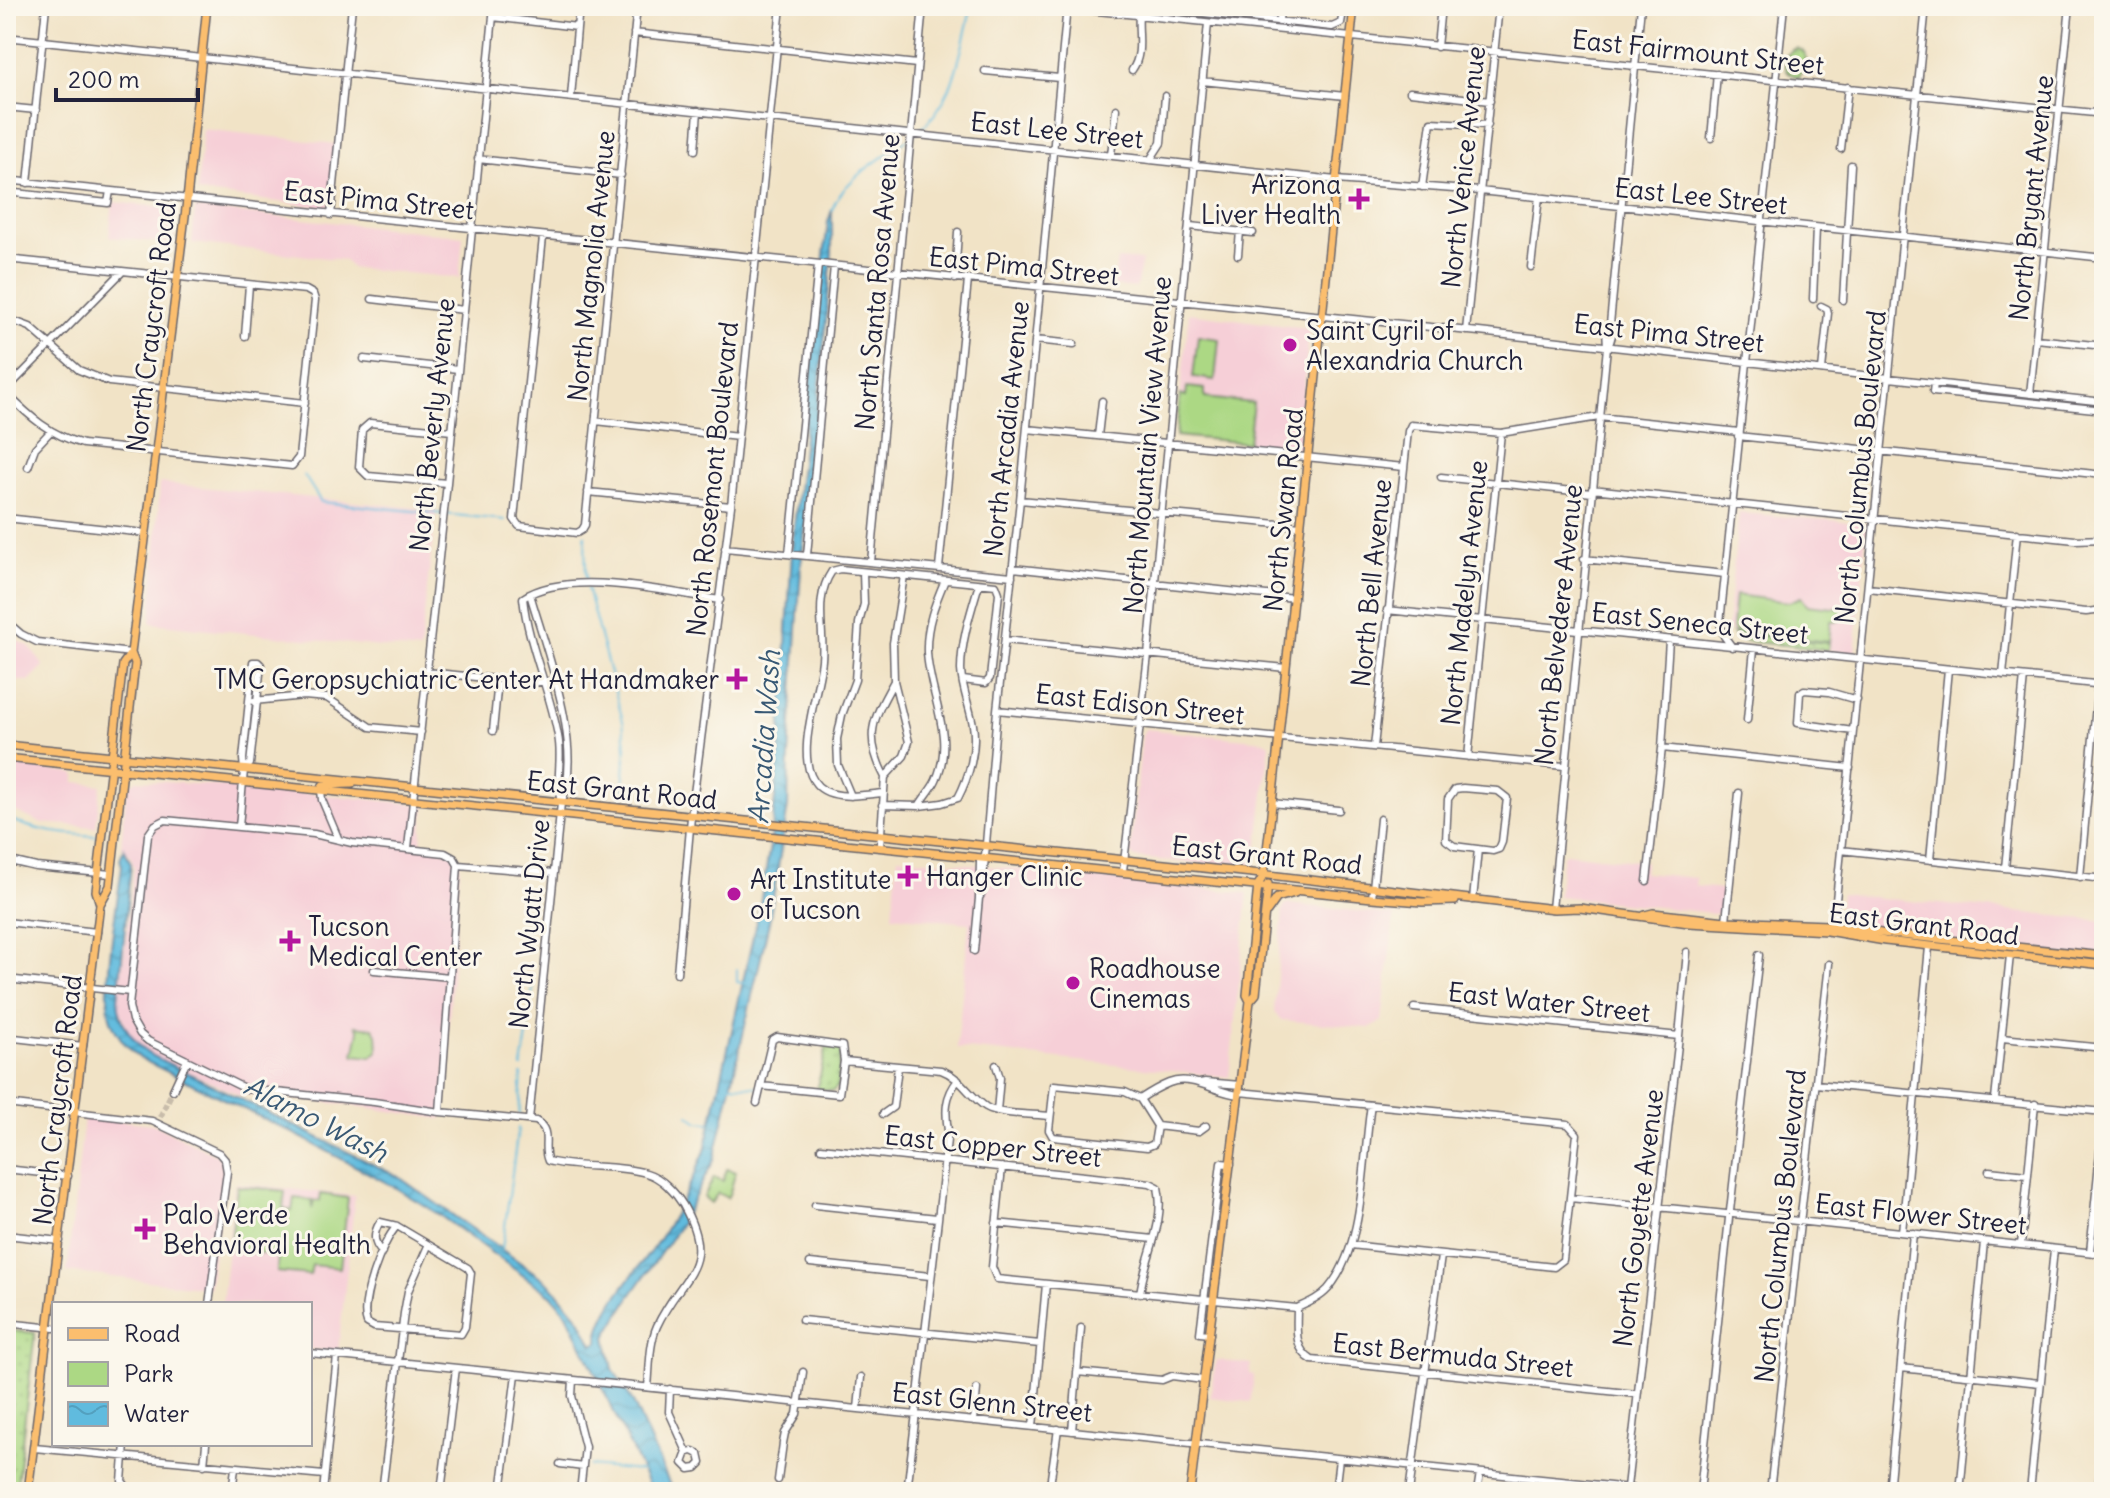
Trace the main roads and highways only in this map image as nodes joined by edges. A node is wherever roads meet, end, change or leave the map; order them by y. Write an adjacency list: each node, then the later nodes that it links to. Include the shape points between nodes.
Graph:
1 (207, 6): 3 (main road, North Craycroft Road)
2 (1354, 6): 12 (main road, North Swan Road)
3 (131, 653): 5 (main road, North Craycroft Road, via 123,664); 6 (main road, North Craycroft Road, via 135,663)
4 (6, 745): 5 (main road, East Grant Road)
5 (111, 755): 6 (main road, East Grant Road); 8 (main road, North Craycroft Road)
6 (124, 756): 9 (main road, North Craycroft Road); 10 (main road, East Grant Road)
7 (6, 758): 8 (main road, East Grant Road)
8 (109, 769): 9 (main road, East Grant Road); 17 (main road, North Craycroft Road, via 96,891)
9 (122, 770): 11 (main road, East Grant Road); 17 (main road, North Craycroft Road, via 110,886)
10 (361, 782): 11 (main road, via 323,785); 12 (main road, East Grant Road)
11 (321, 790): 13 (main road, East Grant Road)
12 (1264, 875): 13 (main road, North Swan Road); 14 (main road, North Swan Road); 16 (main road, East Grant Road)
13 (1258, 885): 14 (main road, East Grant Road); 23 (main road, North Swan Road)
14 (1269, 887): 15 (main road, East Grant Road); 18 (main road, North Swan Road)
15 (1308, 891): 16 (main road, East Grant Road, via 1422,902); 18 (main road, via 1281,896)
16 (1473, 900): 19 (main road, East Grant Road)
17 (100, 904): 24 (main road, North Craycroft Road)
18 (1266, 914): 23 (main road, North Swan Road, via 1256,994)
19 (1645, 915): 20 (main road, East Grant Road); 20 (main road, East Grant Road, via 1689,923)
20 (1833, 929): 21 (main road, East Grant Road); 22 (main road, East Grant Road, via 1929,947)
21 (2104, 956)
22 (2104, 965)
23 (1250, 1001): 27 (main road, North Swan Road)
24 (54, 1302)
25 (52, 1328): 26 (main road, North Craycroft Road)
26 (28, 1492)
27 (1190, 1492)

